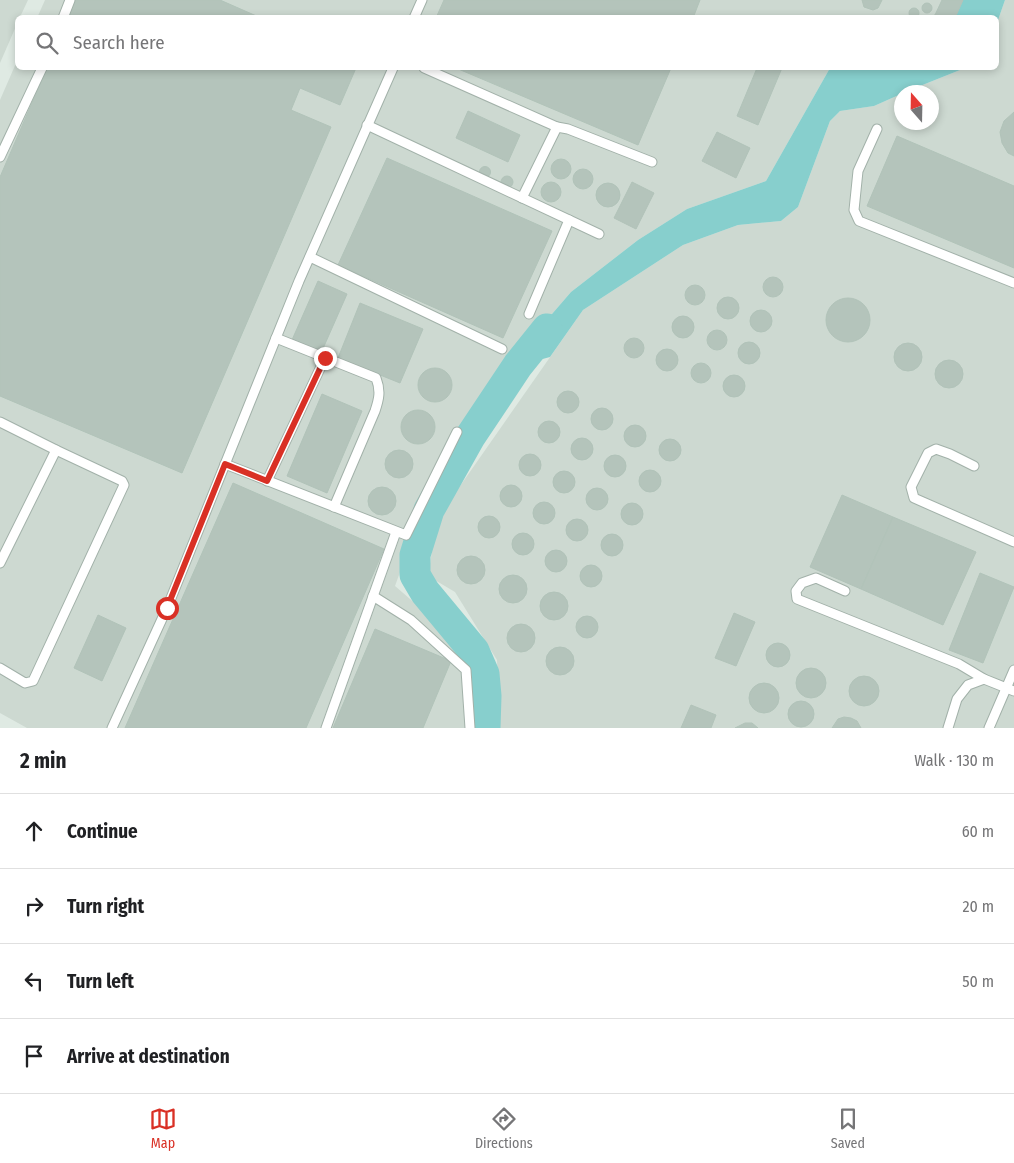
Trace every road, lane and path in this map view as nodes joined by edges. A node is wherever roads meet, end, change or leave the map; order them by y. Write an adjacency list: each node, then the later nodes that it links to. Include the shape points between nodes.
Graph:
1 (70, 0): 3 (lane)
2 (422, 0): 4 (lane)
3 (63, 15)
4 (415, 15)
5 (41, 70): 11 (lane)
6 (391, 70): 8 (lane)
7 (429, 70): 9 (lane)
8 (367, 125): 13 (lane); 16 (lane)
9 (557, 127): 12 (lane); 13 (lane)
10 (877, 129): 17 (lane, via 858,171 854,210 859,221)
11 (0, 157)
12 (652, 162)
13 (522, 198): 14 (lane)
14 (569, 220): 15 (lane); 18 (lane)
15 (599, 234)
16 (310, 257): 19 (lane); 20 (lane)
17 (1014, 283)
18 (529, 314)
19 (276, 338): 21 (lane); 25 (lane)
20 (502, 349)
21 (325, 358): 27 (lane); 28 (lane, via 376,378 380,388 375,411)
22 (0, 422): 24 (lane)
23 (458, 432): 29 (lane, via 409,532 406,535)
24 (56, 450): 31 (lane); 34 (lane, via 122,481 124,485 32,681 25,683)
25 (225, 464): 27 (lane); 38 (lane, via 167,608)
26 (974, 466): 30 (lane, via 936,449 928,453 911,487 914,498)
27 (267, 481): 28 (lane)
28 (334, 508): 29 (lane)
29 (396, 532): 33 (lane)
30 (1014, 542)
31 (0, 563)
32 (845, 591): 36 (lane, via 816,578 802,583 796,591 797,599 959,664)
33 (373, 596): 39 (lane); 40 (lane, via 412,620 466,670)
34 (0, 668)
35 (1014, 670): 37 (lane)
36 (984, 679): 37 (lane); 41 (lane, via 968,685 957,699)
37 (1010, 689): 42 (lane)
38 (112, 728)
39 (326, 728)
40 (470, 728)
41 (948, 728)
42 (989, 728)

